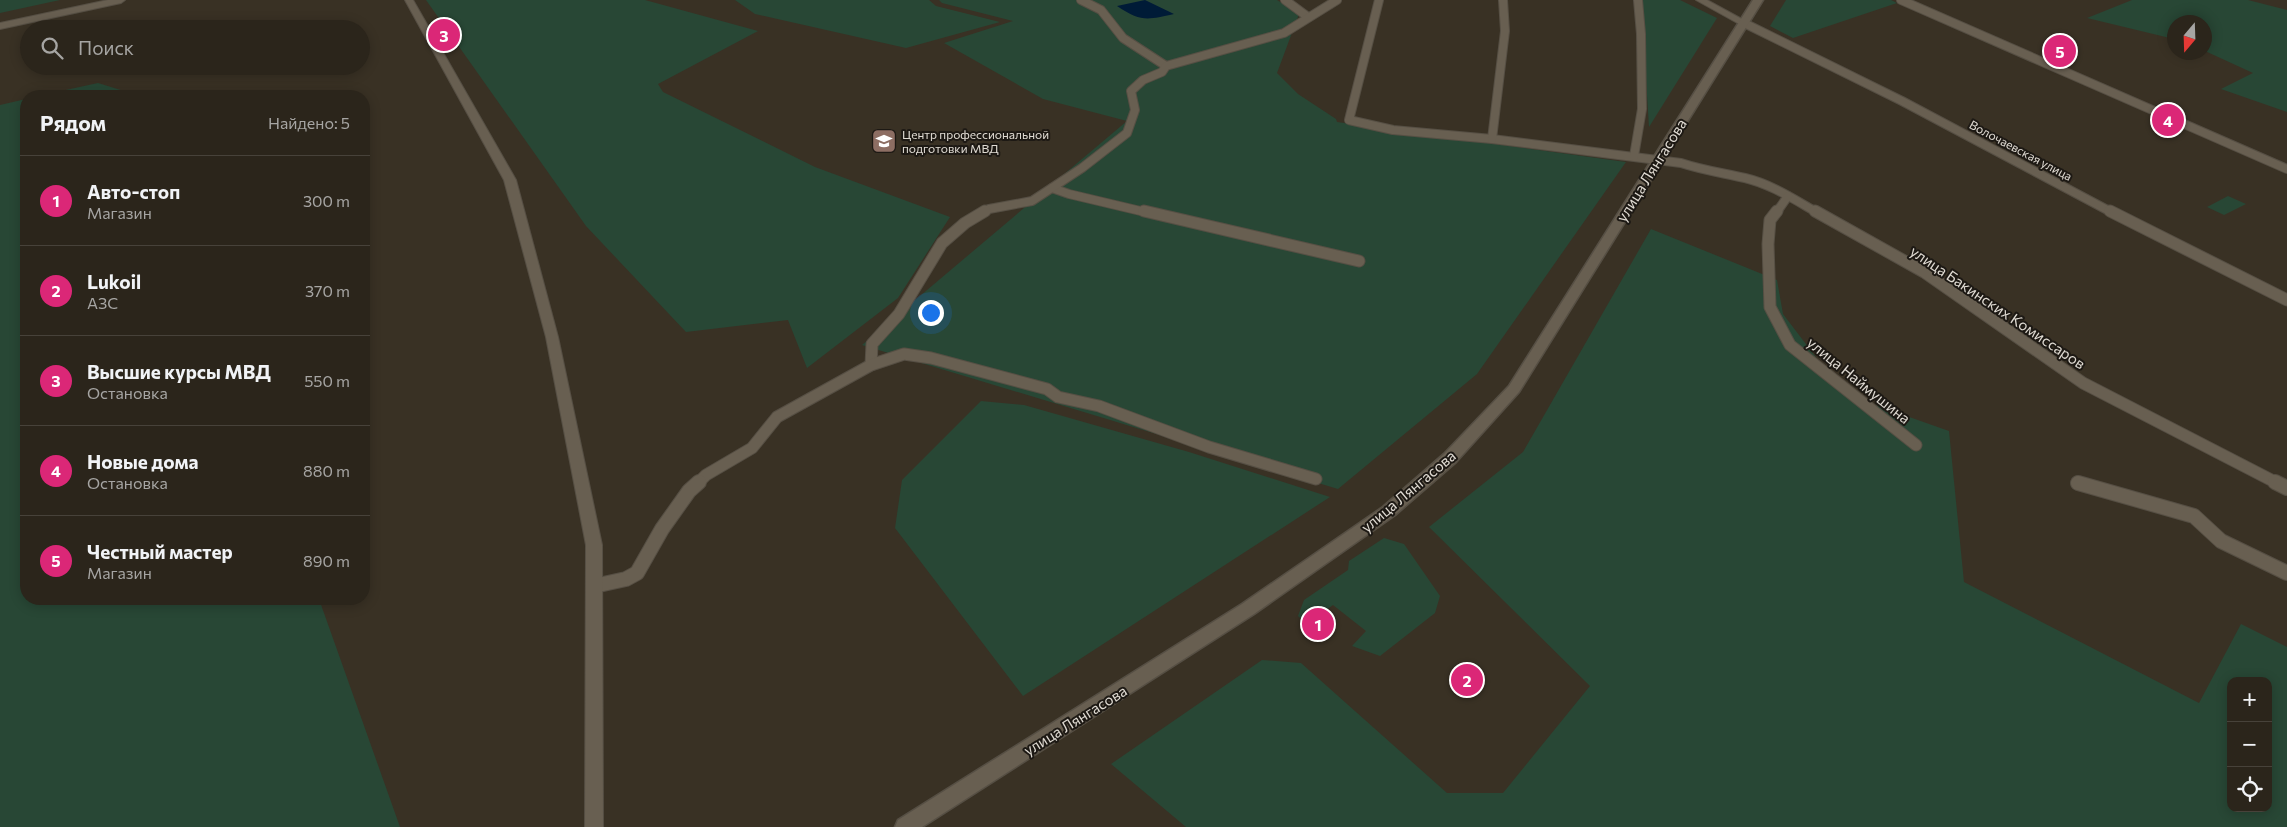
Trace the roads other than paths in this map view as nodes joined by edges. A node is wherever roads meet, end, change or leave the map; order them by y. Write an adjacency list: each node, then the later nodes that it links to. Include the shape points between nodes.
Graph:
1 (121, 0): 13 (street)
2 (409, 0): 32 (street, via 510,180 552,337 570,421 594,545)
3 (1081, 0): 17 (street, via 1101,10 1123,38)
4 (1285, 0): 12 (street)
5 (1337, 0): 12 (street)
6 (1379, 0): 18 (street, via 1349,120 1393,130)
7 (1504, 0): 18 (street, via 1505,31)
8 (1638, 0): 19 (street, via 1642,109)
9 (1700, 0): 15 (street)
10 (1758, 0): 15 (main road, улица Лянгасова)
11 (1901, 0): 21 (street)
12 (1308, 17): 17 (street, via 1284,33)
13 (28, 20)
14 (20, 22): 16 (street)
15 (1744, 22): 20 (main road, улица Лянгасова); 25 (street, Волочаевская улица)
16 (0, 26)
17 (1166, 66): 22 (street, via 1162,72 1143,80 1131,91 1136,110 1128,133)
18 (1492, 139): 19 (street)
19 (1634, 156): 20 (street)
20 (1657, 159): 23 (street, улица Бакинских Комиссаров, via 1746,178); 34 (main road, улица Лянгасова, via 1514,389 1450,458 1389,511 1248,609)
21 (2287, 169)
22 (1052, 188): 24 (street, via 1181,222); 26 (street, via 1032,201 989,209 965,223 942,243 899,314 872,344)
23 (1788, 196): 27 (street, улица Наймушина, via 1770,220 1770,307 1790,345); 30 (street, улица Бакинских Комиссаров, via 1924,272 2083,383)
24 (1359, 262)
25 (2287, 300)
26 (871, 365): 28 (street, via 904,354 931,358 1047,389 1058,397 1100,406 1209,447); 32 (street, via 777,417 752,448 706,475 689,491 636,573 626,579)
27 (1916, 445)
28 (1316, 480)
29 (2078, 483): 31 (street, via 2194,516 2221,540)
30 (2287, 488)
31 (2287, 573)
32 (594, 586): 33 (street)
33 (594, 827)
34 (905, 827)

